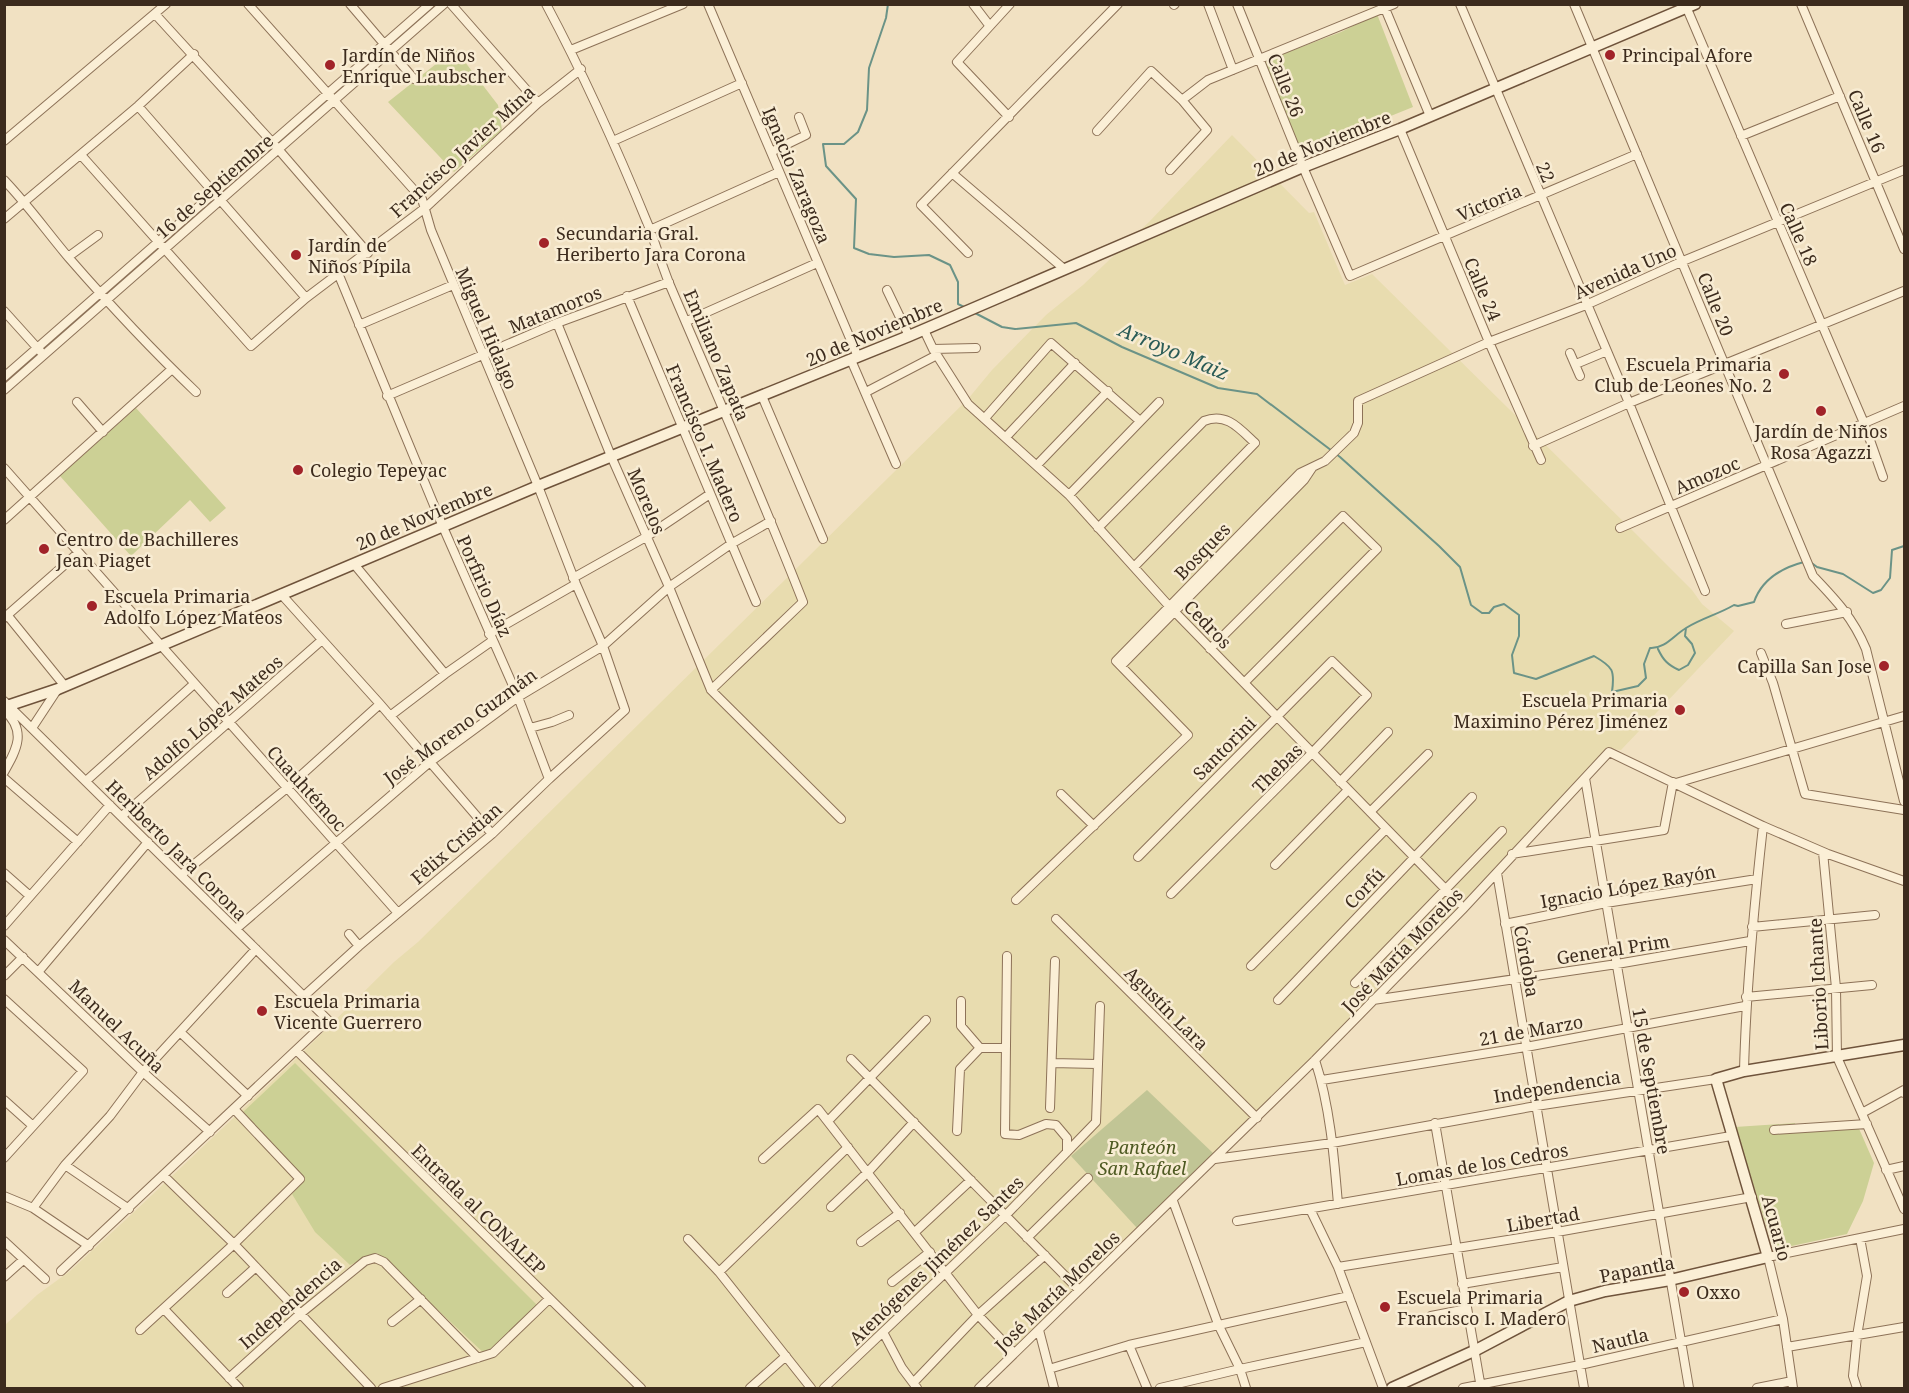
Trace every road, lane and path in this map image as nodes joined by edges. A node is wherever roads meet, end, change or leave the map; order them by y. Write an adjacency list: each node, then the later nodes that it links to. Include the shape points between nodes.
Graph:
1 (166, 4): 21 (street)
2 (248, 4): 34 (street, Miguel Hidalgo)
3 (350, 4): 23 (street)
4 (430, 4): 23 (street, 16 de Septiembre)
5 (444, 4): 26 (street, 16 de Septiembre)
6 (451, 4): 38 (street)
7 (546, 4): 25 (street, Emiliano Zapata)
8 (682, 4): 25 (street)
9 (708, 4): 32 (street, Ignacio Zaragoza)
10 (973, 4): 22 (street)
11 (1010, 4): 22 (street)
12 (1118, 4): 42 (street)
13 (1208, 4): 30 (street)
14 (1237, 4): 28 (street, Calle 26)
15 (1394, 4): 19 (street)
16 (1460, 4): 33 (street, 22)
17 (1574, 4): 24 (street, Calle 20)
18 (1801, 4): 35 (street, Calle 16)
19 (1384, 6): 28 (street); 40 (street)
20 (1689, 6): 24 (main road, 20 de Noviembre); 45 (street, Calle 18)
21 (155, 14): 27 (street); 46 (street)
22 (989, 25): 42 (street, via 957,62)
23 (384, 44): 26 (street); 34 (street, 16 de Septiembre)
24 (1593, 48): 33 (main road, 20 de Noviembre); 51 (street, Calle 20)
25 (571, 50): 29 (street, Emiliano Zapata)
26 (391, 52): 31 (street); 36 (street, 16 de Septiembre)
27 (194, 54): 39 (street); 48 (street)
28 (1260, 60): 30 (street); 53 (street, Calle 26)
29 (580, 69): 38 (street, Francisco Javier Mina); 47 (street, Emiliano Zapata)
30 (1233, 70): 37 (street, via 1208,80)
31 (414, 79)
32 (742, 83): 47 (street); 50 (street, Ignacio Zaragoza)
33 (1495, 89): 40 (main road, 20 de Noviembre); 61 (street, 22)
34 (328, 93): 36 (street, Miguel Hidalgo); 48 (street, 16 de Septiembre)
35 (1840, 96): 45 (street); 59 (street, Calle 16)
36 (334, 100): 49 (street, 16 de Septiembre); 64 (street, Miguel Hidalgo, via 422,199)
37 (1182, 100): 44 (street, via 1151,71); 54 (street, via 1207,130)
38 (538, 103): 64 (street, Francisco Javier Mina)
39 (138, 106): 52 (street); 60 (street)
40 (1430, 116): 43 (main road, 20 de Noviembre)
41 (799, 117): 50 (street, via 806,135)
42 (1009, 117): 57 (street)
43 (1400, 129): 53 (main road, 20 de Noviembre); 69 (street, Calle 24)
44 (1097, 131)
45 (1741, 136): 66 (street, Calle 18)
46 (4, 141)
47 (613, 141): 67 (street, Emiliano Zapata)
48 (272, 142): 49 (street); 60 (street, 16 de Septiembre)
49 (278, 149): 63 (street, 16 de Septiembre); 74 (street)
50 (771, 152): 56 (street, Ignacio Zaragoza)
51 (1637, 154): 61 (street, Victoria); 76 (street, Calle 20)
52 (81, 155): 62 (street); 70 (street)
53 (1303, 167): 78 (main road, 20 de Noviembre); 80 (street, Calle 26)
54 (1170, 170)
55 (1905, 170): 59 (street, Avenida Uno)
56 (779, 172): 67 (street); 77 (street, Ignacio Zaragoza)
57 (952, 173): 73 (street, via 921,205); 78 (street)
58 (4, 180): 62 (street)
59 (1876, 182): 66 (street, Avenida Uno); 72 (street, Calle 16)
60 (215, 193): 63 (street); 70 (street, 16 de Septiembre)
61 (1540, 196): 69 (street, Victoria); 88 (street, 22)
62 (24, 201): 65 (street); 75 (street)
63 (222, 201): 71 (street, 16 de Septiembre); 87 (street)
64 (425, 208): 74 (street, Francisco Javier Mina); 82 (street, Miguel Hidalgo)
65 (4, 219)
66 (1778, 223): 76 (street, Avenida Uno); 92 (street, Calle 18)
67 (650, 230): 81 (street, Emiliano Zapata)
68 (98, 235): 75 (street)
69 (1445, 237): 80 (street, Victoria); 96 (street, Calle 24)
70 (159, 242): 71 (street); 85 (street, 16 de Septiembre)
71 (165, 249): 85 (street, 16 de Septiembre); 87 (street, Francisco Javier Mina, via 251,346)
72 (1905, 249)
73 (968, 252)
74 (368, 253): 79 (street, Francisco Javier Mina)
75 (69, 257): 85 (street)
76 (1683, 261): 88 (street, Avenida Uno); 107 (street, Calle 20)
77 (817, 263): 90 (street); 104 (street, Ignacio Zaragoza)
78 (1063, 268): 94 (main road, 20 de Noviembre)
79 (338, 273): 87 (street, Francisco Javier Mina); 93 (street, Porfirio Díaz)
80 (1350, 276)
81 (669, 282): 86 (street, Matamoros); 90 (street, Emiliano Zapata)
82 (453, 285): 93 (street); 103 (street, Miguel Hidalgo)
83 (887, 290): 95 (street)
84 (1905, 291): 92 (street)
85 (104, 296): 97 (street, 16 de Septiembre); 102 (street, 16 de Septiembre); 108 (street)
86 (627, 296): 91 (street, Matamoros); 126 (street, Francisco I. Madero)
87 (306, 298)
88 (1586, 304): 96 (street, Avenida Uno); 99 (street, 22)
89 (4, 311): 97 (street)
90 (687, 321): 122 (street, Emiliano Zapata)
91 (557, 323): 103 (street, Matamoros); 130 (street, Morelos)
92 (1822, 324): 107 (street); 125 (street, Calle 18)
93 (359, 325): 115 (street, Porfirio Díaz)
94 (924, 330): 95 (main road, 20 de Noviembre); 100 (street, Cedros)
95 (909, 336): 104 (main road, 20 de Noviembre)
96 (1489, 342): 117 (street, Avenida Uno); 129 (street, Calle 24)
97 (38, 348): 102 (street); 110 (street, 16 de Septiembre)
98 (976, 348): 100 (street)
99 (1607, 351): 106 (street); 120 (street, 22)
100 (935, 352): 114 (street); 123 (street, Cedros, via 968,405)
101 (1570, 353): 106 (street)
102 (44, 355): 111 (street, 16 de Septiembre)
103 (482, 355): 115 (street, Matamoros); 137 (street, Miguel Hidalgo)
104 (854, 358): 114 (street, Ignacio Zaragoza); 116 (main road, 20 de Noviembre)
105 (1075, 363): 112 (street); 123 (street, via 1051,343); 128 (street)
106 (1576, 364): 109 (street)
107 (1725, 364): 120 (street); 134 (street, Calle 20)
108 (172, 369): 113 (street); 127 (street)
109 (1580, 376)
110 (4, 377)
111 (4, 390)
112 (1107, 391): 124 (street); 133 (street)
113 (196, 392)
114 (866, 392): 132 (street, Ignacio Zaragoza)
115 (387, 396): 144 (street, Porfirio Díaz)
116 (762, 396): 122 (main road, 20 de Noviembre); 148 (street)
117 (1358, 401): 158 (street, Bosques, via 1359,423 1354,433 1325,461 1300,473)
118 (77, 402): 127 (street)
119 (1159, 402): 124 (street)
120 (1629, 402): 129 (street); 141 (street, 22)
121 (1905, 406): 125 (street, Amozoc)
122 (724, 411): 126 (main road, 20 de Noviembre); 143 (street, Emiliano Zapata)
123 (985, 418): 128 (street, Cedros)
124 (1140, 421): 139 (street)
125 (1864, 423): 134 (street, Amozoc); 136 (street, Calle 18)
126 (682, 428): 130 (main road, 20 de Noviembre); 138 (street, Francisco I. Madero)
127 (103, 432): 140 (street)
128 (1006, 438): 133 (street, Cedros)
129 (1533, 446): 131 (street, Calle 24)
130 (611, 456): 137 (main road, 20 de Noviembre); 147 (street, Morelos)
131 (1541, 460)
132 (896, 464)
133 (1037, 465): 139 (street, Cedros)
134 (1767, 465): 141 (street, Amozoc); 159 (street, Calle 20, via 1813,576)
135 (4, 468): 140 (street, Cuauhtémoc)
136 (1884, 477)
137 (538, 486): 144 (main road, 20 de Noviembre); 153 (street, Miguel Hidalgo)
138 (710, 494): 147 (street); 149 (street, Francisco I. Madero)
139 (1069, 495): 145 (street, Cedros)
140 (30, 497): 142 (street); 150 (street, Cuauhtémoc)
141 (1671, 506): 146 (street, Amozoc); 155 (street, 22)
142 (4, 520)
143 (771, 521): 149 (street, José Moreno Guzmán); 173 (street, Emiliano Zapata, via 803,602)
144 (442, 527): 151 (main road, 20 de Noviembre); 162 (street, Porfirio Díaz)
145 (1098, 528): 152 (street, Cedros); 152 (street, via 1204,421 1224,419 1255,443)
146 (1620, 528)
147 (646, 537): 153 (street); 154 (street, Morelos)
148 (823, 539)
149 (731, 544): 154 (street, José Moreno Guzmán); 157 (street, Francisco I. Madero)
150 (78, 554): 160 (street); 164 (street, Cuauhtémoc)
151 (354, 564): 156 (main road, 20 de Noviembre); 169 (street)
152 (1134, 567): 158 (street, Cedros)
153 (575, 581): 162 (street); 165 (street, Miguel Hidalgo)
154 (669, 587): 165 (street, José Moreno Guzmán); 173 (street, Morelos)
155 (1705, 591)
156 (281, 594): 163 (street); 164 (main road, 20 de Noviembre)
157 (756, 602)
158 (1171, 609): 166 (street, Cedros); 209 (street, Bosques, via 1118,663 1188,735)
159 (1847, 612): 161 (street); 183 (street, via 1866,649)
160 (6, 617): 172 (street)
161 (1786, 624)
162 (491, 638): 169 (street); 174 (street, Porfirio Díaz)
163 (322, 640): 175 (street); 182 (street, Adolfo López Mateos)
164 (159, 645): 171 (street, Cuauhtémoc); 172 (main road, 20 de Noviembre)
165 (603, 646): 174 (street, José Moreno Guzmán); 177 (street, Miguel Hidalgo)
166 (1210, 649): 170 (street, Cedros); 170 (street, via 1343,516 1377,549)
167 (1761, 653): 187 (street)
168 (1332, 661): 180 (street, Santorini); 188 (street, Thebas, via 1367,695)
169 (445, 674): 179 (street)
170 (1244, 683): 180 (street, Cedros)
171 (194, 684): 182 (street, Cuauhtémoc); 195 (street)
172 (61, 687): 176 (main road, 20 de Noviembre); 184 (street)
173 (711, 690): 207 (street)
174 (518, 697): 185 (street, Porfirio Díaz); 190 (street, José Moreno Guzmán)
175 (380, 704): 179 (street); 198 (street)
176 (6, 706): 184 (street, Heriberto Jara Corona); 191 (street, via 17,727 18,742)
177 (625, 710): 193 (street, Félix Cristian)
178 (569, 715): 185 (street)
179 (390, 716): 190 (street)
180 (1276, 716): 188 (street, Cedros); 219 (street, Santorini)
181 (1905, 716): 183 (street)
182 (228, 722): 198 (street, Cuauhtémoc); 206 (street, Adolfo López Mateos)
183 (1883, 722): 187 (street); 202 (street)
184 (32, 728): 195 (street, Heriberto Jara Corona)
185 (530, 728): 193 (street, Porfirio Díaz)
186 (1388, 732): 196 (street)
187 (1793, 748): 197 (street); 204 (street, via 1805,794)
188 (1312, 753): 196 (street, Cedros); 228 (street, Thebas)
189 (1428, 754): 205 (street)
190 (430, 762): 212 (street); 216 (street, José Moreno Guzmán)
191 (4, 772)
192 (4, 778): 214 (street)
193 (549, 778): 212 (street, Félix Cristian)
194 (1585, 778): 197 (street, José María Morelos, via 1610,752); 213 (street, 15 de Septiembre); 218 (street, José María Morelos)
195 (86, 781): 203 (street, Heriberto Jara Corona)
196 (1340, 782): 199 (street, Cedros)
197 (1675, 782): 208 (street, José María Morelos); 213 (street, via 1664,830)
198 (287, 788): 216 (street, Cuauhtémoc); 224 (street)
199 (1348, 790): 205 (street, Cedros); 221 (street)
200 (1061, 794): 209 (street)
201 (1472, 797): 220 (street, Corfú)
202 (1905, 801)
203 (110, 805): 206 (street, Heriberto Jara Corona); 214 (street)
204 (1905, 810)
205 (1370, 812): 210 (street, Cedros)
206 (122, 816): 215 (street, Heriberto Jara Corona)
207 (841, 819)
208 (1763, 825): 217 (street, José María Morelos); 225 (street)
209 (1094, 826): 230 (street)
210 (1386, 829): 220 (street, Cedros); 250 (street)
211 (1502, 831): 227 (street)
212 (492, 834): 233 (street, Félix Cristian)
213 (1596, 841): 218 (street); 232 (street, 15 de Septiembre)
214 (78, 842): 229 (street)
215 (148, 842): 224 (street, Heriberto Jara Corona); 251 (street)
216 (335, 843): 233 (street, Cuauhtémoc); 240 (street, José Moreno Guzmán)
217 (1823, 852): 226 (street, José María Morelos); 235 (street, Liborio Ichante)
218 (1512, 854): 223 (street, José María Morelos)
219 (1138, 857)
220 (1414, 857): 227 (street, Cedros); 260 (street, Corfú)
221 (1275, 865)
222 (4, 873): 229 (street)
223 (1497, 873): 237 (street, Córdoba); 259 (street, José María Morelos)
224 (181, 875): 240 (street, Heriberto Jara Corona)
225 (1757, 879): 232 (street, Ignacio López Rayón); 239 (street)
226 (1905, 880)
227 (1445, 889): 231 (street, Cedros); 254 (street)
228 (1171, 894)
229 (30, 896): 238 (street)
230 (1016, 900)
231 (1459, 903)
232 (1606, 903): 237 (street, Ignacio López Rayón); 249 (street, 15 de Septiembre)
233 (398, 913): 244 (street, Félix Cristian)
234 (1875, 915): 235 (street)
235 (1830, 918): 239 (street); 256 (street, Liborio Ichante)
236 (1056, 920): 290 (street, Agustín Lara)
237 (1505, 924): 253 (street, Córdoba)
238 (4, 926)
239 (1752, 927): 243 (street)
240 (236, 929): 245 (street, Heriberto Jara Corona)
241 (349, 934): 244 (street)
242 (4, 940): 247 (street, Manuel Acuña)
243 (1750, 941): 249 (street, General Prim); 262 (street)
244 (359, 946): 257 (street, Félix Cristian)
245 (256, 949): 257 (street, Heriberto Jara Corona); 266 (street)
246 (1007, 956): 270 (street)
247 (23, 957): 251 (street, Manuel Acuña); 252 (street)
248 (1055, 961): 275 (street)
249 (1617, 964): 253 (street, General Prim); 265 (street, 15 de Septiembre)
250 (1251, 966)
251 (39, 971): 278 (street, Manuel Acuña)
252 (4, 976)
253 (1515, 979): 259 (street, General Prim); 268 (street, Córdoba)
254 (1355, 983)
255 (1872, 985): 256 (street, 21 de Marzo)
256 (1836, 988): 262 (street, 21 de Marzo); 272 (street, Liborio Ichante)
257 (304, 996): 271 (street, Heriberto Jara Corona, via 328,1020)
258 (4, 999): 295 (street, via 83,1071)
259 (1373, 999): 274 (street, José María Morelos)
260 (1278, 1000)
261 (961, 1001): 269 (street, via 961,1026)
262 (1746, 1002): 265 (street, 21 de Marzo); 277 (street)
263 (1100, 1006): 276 (street, Atenógenes Jiménez Santes)
264 (926, 1020): 279 (street)
265 (1628, 1028): 268 (street, 21 de Marzo); 282 (street, 15 de Septiembre)
266 (180, 1032): 278 (street); 284 (street)
267 (1905, 1046): 272 (main road, Independencia)
268 (1526, 1047): 281 (street, 21 de Marzo); 286 (street, Córdoba)
269 (980, 1048): 270 (street); 297 (street, via 960,1069)
270 (1006, 1048): 303 (street, via 1005,1134 1019,1135 1046,1124 1056,1125 1067,1138)
271 (297, 1051): 284 (street); 359 (street, Entrada al CONALEP)
272 (1837, 1058): 277 (main road, Independencia); 289 (street, Liborio Ichante)
273 (851, 1059): 279 (street)
274 (1315, 1060): 281 (street); 290 (street, José María Morelos)
275 (1052, 1063): 276 (street); 287 (street)
276 (1097, 1064): 303 (street, Atenógenes Jiménez Santes, via 1096,1122)
277 (1744, 1071): 280 (main road, Independencia)
278 (143, 1072): 298 (street, Manuel Acuña); 307 (street)
279 (870, 1077): 291 (street); 292 (street)
280 (1716, 1078): 282 (street, Independencia); 299 (main road, Acuario)
281 (1322, 1080): 300 (street)
282 (1638, 1089): 286 (street, Independencia); 302 (street, 15 de Septiembre)
283 (1904, 1092): 289 (street)
284 (248, 1095): 288 (street)
285 (4, 1100): 295 (street)
286 (1536, 1106): 293 (street, Independencia); 309 (street, Córdoba)
287 (1050, 1108)
288 (234, 1109): 298 (street); 337 (street, via 300,1179)
289 (1862, 1113): 294 (street, Liborio Ichante)
290 (1257, 1118): 306 (street, José María Morelos)
291 (828, 1121): 301 (street); 305 (street, via 818,1108)
292 (914, 1122): 311 (street); 314 (street)
293 (1435, 1123): 300 (street, Independencia); 315 (street)
294 (1867, 1124): 296 (street); 310 (street, Liborio Ichante)
295 (33, 1126): 304 (street)
296 (1774, 1130)
297 (957, 1131)
298 (210, 1132): 312 (street)
299 (1731, 1136): 302 (street, Lomas de los Cedros); 317 (main road, Acuario)
300 (1332, 1143): 306 (street, Independencia); 319 (street)
301 (848, 1147): 311 (street); 348 (street)
302 (1648, 1150): 309 (street, Lomas de los Cedros); 326 (street, 15 de Septiembre)
303 (1068, 1152): 327 (street, Atenógenes Jiménez Santes)
304 (4, 1158)
305 (763, 1159)
306 (1215, 1159): 318 (street, José María Morelos)
307 (65, 1165): 321 (street); 322 (street)
308 (1905, 1166): 310 (street)
309 (1546, 1168): 315 (street, Lomas de los Cedros); 331 (street, Córdoba)
310 (1886, 1170): 324 (street, Liborio Ichante)
311 (868, 1172): 320 (street); 325 (street)
312 (164, 1176): 322 (street); 337 (street)
313 (1088, 1178): 332 (street)
314 (971, 1180): 327 (street); 330 (street)
315 (1446, 1185): 319 (street, Lomas de los Cedros); 339 (street)
316 (4, 1196): 321 (street)
317 (1752, 1197): 326 (street, Libertad); 342 (main road, Acuario)
318 (1173, 1201): 355 (street, José María Morelos); 368 (street)
319 (1338, 1204): 323 (street, Lomas de los Cedros)
320 (831, 1207)
321 (33, 1208): 338 (street)
322 (129, 1209): 338 (street)
323 (1310, 1209): 328 (street, Lomas de los Cedros); 345 (street)
324 (1905, 1209)
325 (900, 1213): 330 (street); 336 (street)
326 (1659, 1213): 331 (street, Libertad); 352 (street, 15 de Septiembre)
327 (1005, 1216): 332 (street); 349 (street, Atenógenes Jiménez Santes)
328 (1237, 1221)
329 (1905, 1230): 333 (street, Papantla)
330 (915, 1232): 340 (street)
331 (1557, 1232): 339 (street, Libertad); 346 (street, Córdoba)
332 (1027, 1238): 341 (street)
333 (1860, 1238): 342 (street, Papantla); 373 (street, via 1867,1276)
334 (688, 1239): 348 (street)
335 (4, 1241): 343 (street)
336 (861, 1242)
337 (234, 1244): 344 (street); 361 (street)
338 (89, 1246): 347 (street)
339 (1457, 1249): 345 (street, Libertad); 354 (street)
340 (930, 1252): 349 (street); 353 (street)
341 (1045, 1255): 355 (street); 364 (street)
342 (1768, 1257): 352 (main road, Papantla); 366 (street, Acuario)
343 (23, 1260): 350 (street); 351 (street)
344 (256, 1267): 356 (street); 363 (street)
345 (1338, 1267): 357 (street)
346 (1563, 1267): 354 (street); 360 (street, Córdoba)
347 (61, 1271)
348 (719, 1272): 380 (street)
349 (946, 1272): 364 (street); 372 (street, Atenógenes Jiménez Santes)
350 (4, 1277)
351 (45, 1279)
352 (1670, 1280): 360 (main road, Papantla); 374 (street, 15 de Septiembre)
353 (892, 1282)
354 (1462, 1284): 362 (street)
355 (1079, 1290): 371 (street, José María Morelos)
356 (227, 1293)
357 (1349, 1296): 368 (street); 375 (street)
358 (421, 1299): 363 (street, Independencia, via 384,1262 375,1258 365,1261); 367 (street); 381 (street)
359 (549, 1299): 381 (street, via 493,1353); 392 (street, Entrada al CONALEP)
360 (1569, 1301): 378 (main road, Papantla); 382 (street, Córdoba)
361 (164, 1309): 370 (street); 385 (street)
362 (1467, 1309): 365 (street); 378 (street)
363 (300, 1314): 385 (street, Independencia); 390 (street)
364 (978, 1315): 379 (street); 386 (street)
365 (1431, 1316)
366 (1783, 1319): 374 (street, Nautla); 377 (street, Acuario)
367 (392, 1322)
368 (1218, 1324): 376 (street); 384 (street)
369 (1905, 1327): 373 (street)
370 (140, 1330)
371 (1039, 1330): 379 (street, José María Morelos); 383 (street)
372 (883, 1332): 386 (street); 395 (street, Atenógenes Jiménez Santes)
373 (1857, 1336): 377 (street); 407 (street, via 1853,1376)
374 (1681, 1341): 382 (street, Nautla); 405 (street, 15 de Septiembre)
375 (1366, 1342): 384 (street); 401 (street)
376 (1129, 1345): 383 (street); 398 (street)
377 (1787, 1347): 387 (street, Acuario)
378 (1476, 1350): 388 (street); 402 (main road, Papantla)
379 (1014, 1353): 396 (street, José María Morelos)
380 (786, 1356): 393 (street); 394 (street)
381 (478, 1358): 391 (street)
382 (1580, 1365): 388 (street, Nautla); 404 (street, Córdoba)
383 (1049, 1369): 397 (street)
384 (1240, 1369): 399 (street); 400 (street)
385 (229, 1378): 389 (street)
386 (916, 1385)
387 (1792, 1385): 406 (street)
388 (1481, 1386): 403 (street, Nautla)
389 (239, 1389)
390 (370, 1389)
391 (383, 1389)
392 (641, 1389)
393 (750, 1389)
394 (811, 1389)
395 (824, 1389)
396 (980, 1389)
397 (1054, 1389)
398 (1147, 1389)
399 (1160, 1389)
400 (1246, 1389)
401 (1383, 1389)
402 (1392, 1389)
403 (1463, 1389)
404 (1584, 1389)
405 (1689, 1389)
406 (1757, 1389)
407 (1857, 1389)

